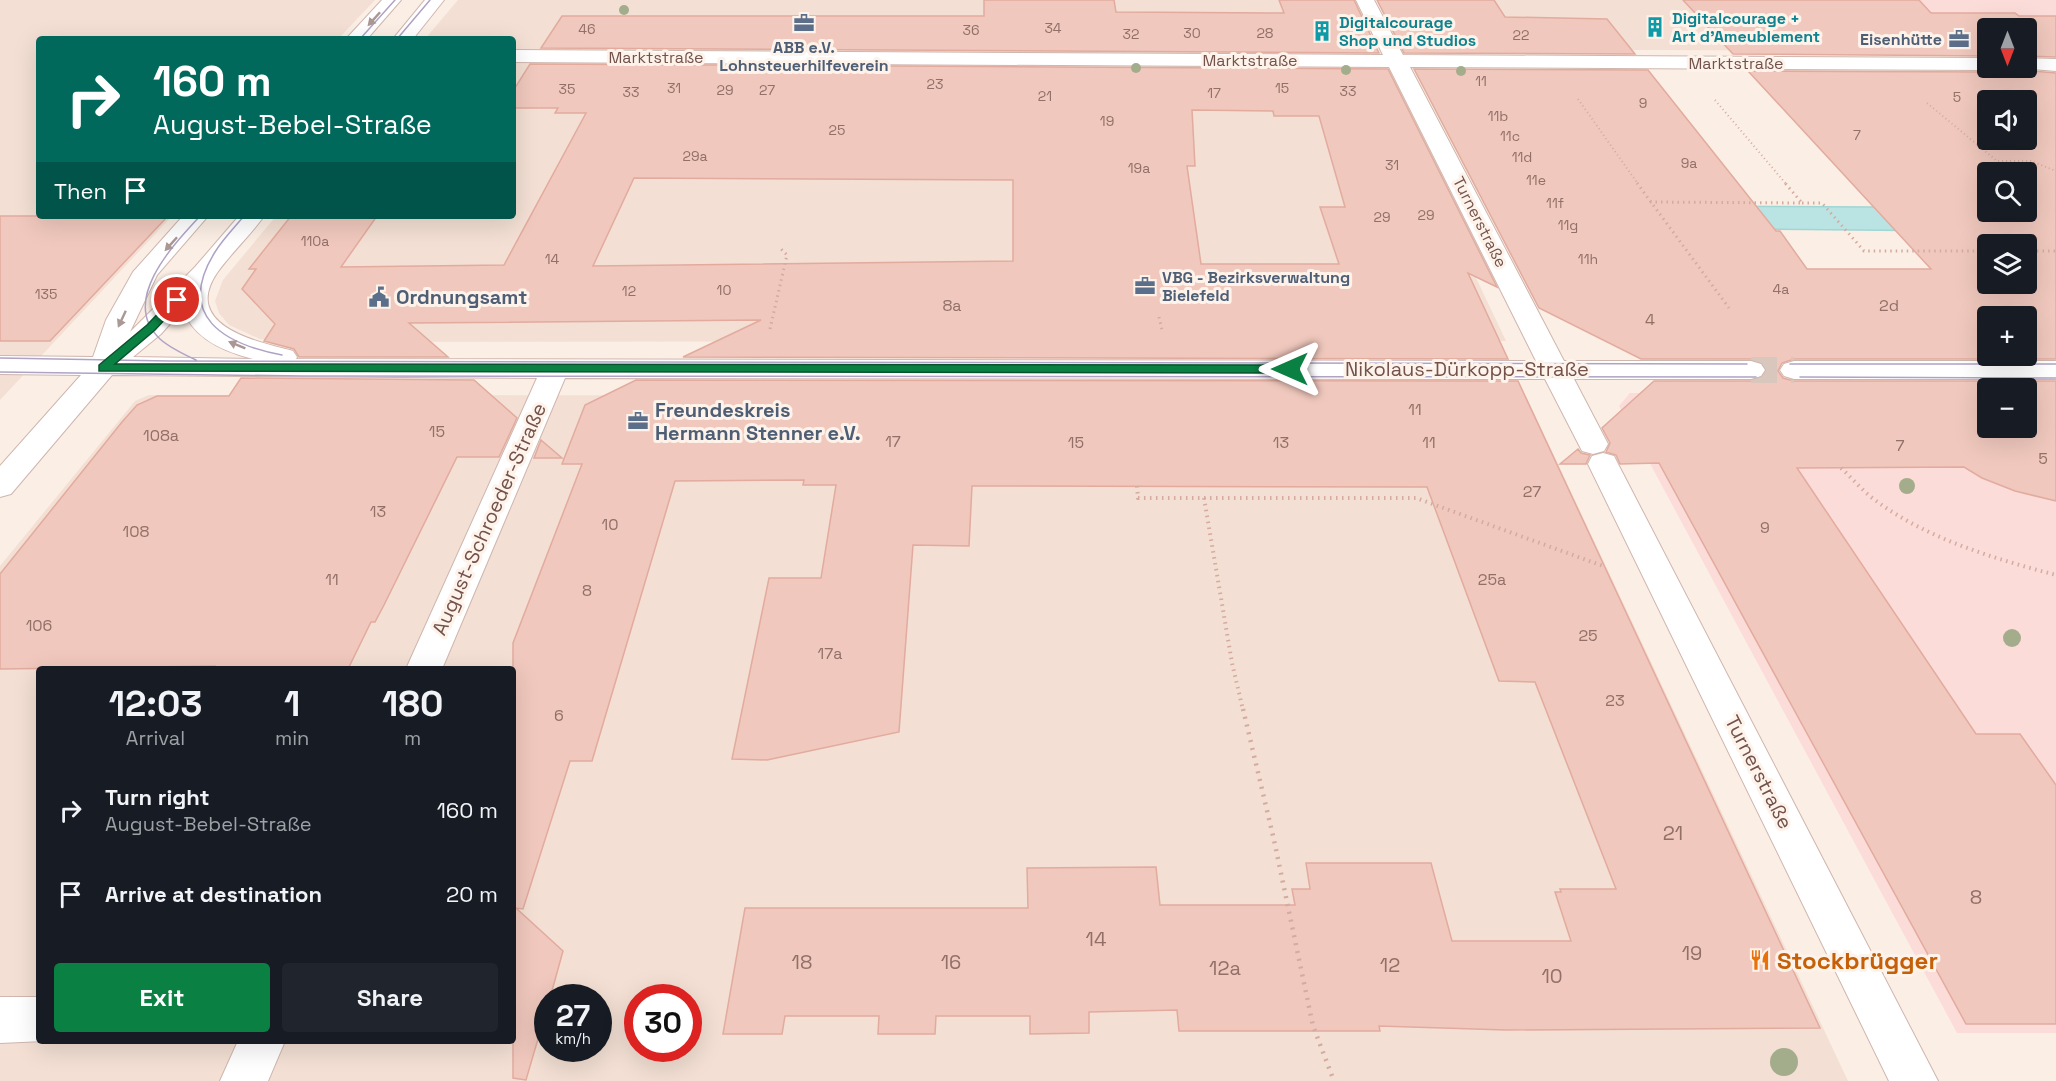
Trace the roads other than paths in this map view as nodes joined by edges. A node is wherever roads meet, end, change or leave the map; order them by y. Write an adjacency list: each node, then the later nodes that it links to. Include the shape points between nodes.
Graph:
1 (392, 0): 4 (street, one-way to 4)
2 (435, 0): 5 (street)
3 (1365, 0): 7 (street, Turnerstraße)
4 (359, 36)
5 (405, 36)
6 (516, 56): 7 (street, Marktstraße)
7 (1396, 61): 8 (street, Marktstraße); 18 (street, Turnerstraße)
8 (1977, 64)
9 (2037, 64): 10 (street)
10 (2056, 65)
11 (193, 219): 15 (street, one-way to 15, via 146,272 120,320)
12 (249, 219): 13 (street)
13 (204, 272): 15 (street, via 151,328); 16 (street, one-way to 13, via 247,349 226,340 211,329 195,301)
14 (0, 365): 15 (street, Nikolaus-Dürkopp-Straße)
15 (103, 368): 16 (street, Nikolaus-Dürkopp-Straße); 22 (street)
16 (356, 369): 17 (street, Nikolaus-Dürkopp-Straße)
17 (555, 369): 18 (street, Nikolaus-Dürkopp-Straße); 23 (street, August-Schroeder-Straße)
18 (1555, 369): 19 (street, Nikolaus-Dürkopp-Straße); 28 (street, Turnerstraße)
19 (1751, 370)
20 (1794, 370): 21 (street)
21 (2056, 370)
22 (0, 486)
23 (425, 666)
24 (0, 1020): 25 (street)
25 (36, 1020)
26 (261, 1044): 27 (street)
27 (244, 1081)
28 (1914, 1081)

